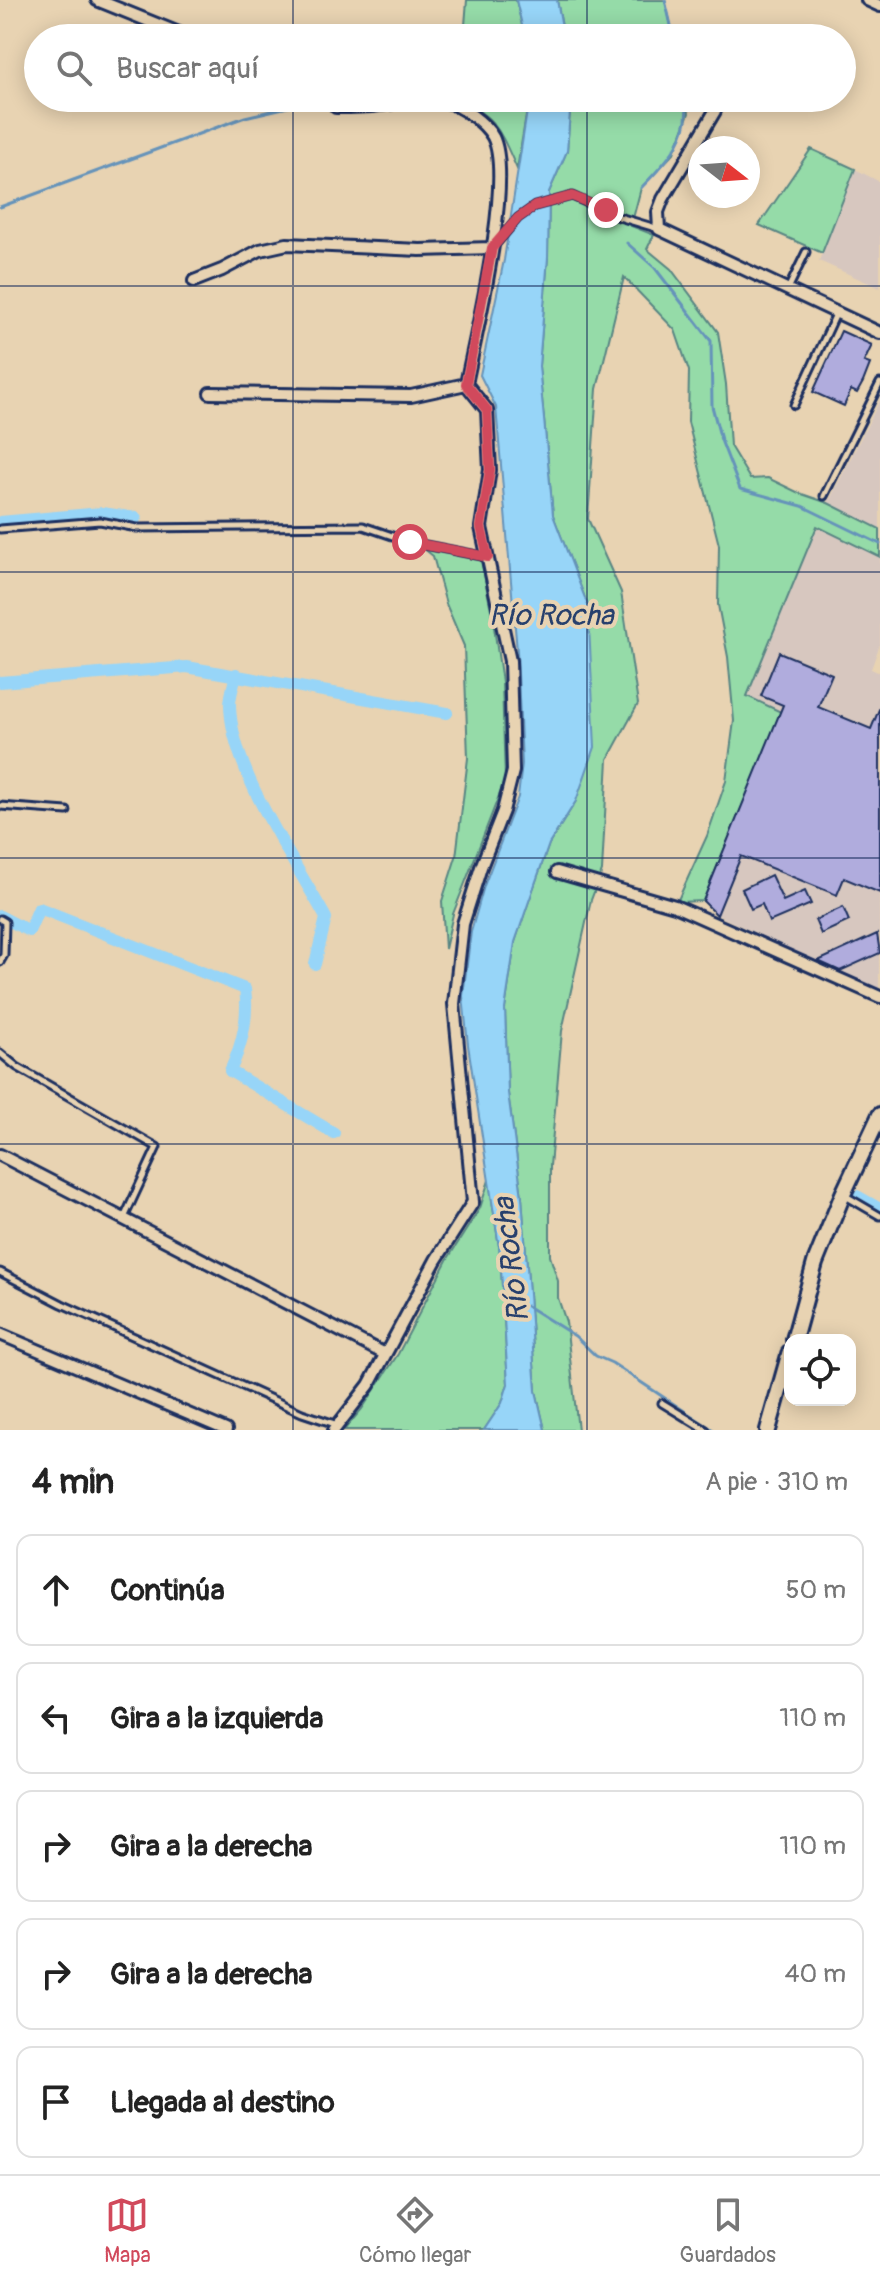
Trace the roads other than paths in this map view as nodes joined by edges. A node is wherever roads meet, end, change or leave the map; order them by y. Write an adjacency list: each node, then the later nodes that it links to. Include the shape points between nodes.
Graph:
1 (97, 0): 4 (street)
2 (867, 0): 3 (street)
3 (880, 6)
4 (156, 24)
5 (467, 112): 8 (street, via 493,136 500,166)
6 (714, 112): 7 (street, via 663,199)
7 (659, 229): 8 (lane, via 572,196 535,206); 11 (street)
8 (492, 248): 10 (street, via 287,244 260,250); 15 (street)
9 (806, 252): 11 (lane)
10 (194, 281)
11 (788, 290): 12 (street)
12 (836, 314): 13 (street); 17 (lane)
13 (880, 333)
14 (880, 383): 18 (lane)
15 (466, 384): 16 (street, via 411,396); 20 (street, via 487,410 490,470 481,527)
16 (210, 393)
17 (794, 405)
18 (824, 496)
19 (0, 529): 20 (lane, via 100,521 137,528 363,526 410,542)
20 (488, 557): 36 (street, via 510,661 513,771 463,924 454,1004 473,1202)
21 (0, 806): 22 (lane)
22 (67, 811)
23 (557, 872): 26 (street, via 675,906)
24 (0, 919): 25 (lane, via 5,922)
25 (0, 962)
26 (880, 997)
27 (0, 1053): 32 (lane, via 157,1147)
28 (880, 1115): 30 (main road)
29 (0, 1155): 32 (street)
30 (843, 1194): 31 (lane); 35 (main road, via 815,1263)
31 (880, 1216)
32 (124, 1218): 36 (street)
33 (0, 1272): 39 (lane)
34 (0, 1334): 40 (street)
35 (796, 1334)
36 (385, 1354): 39 (street)
37 (784, 1373): 42 (main road)
38 (662, 1403): 41 (lane)
39 (336, 1428)
40 (226, 1430)
41 (706, 1430)
42 (768, 1430)

